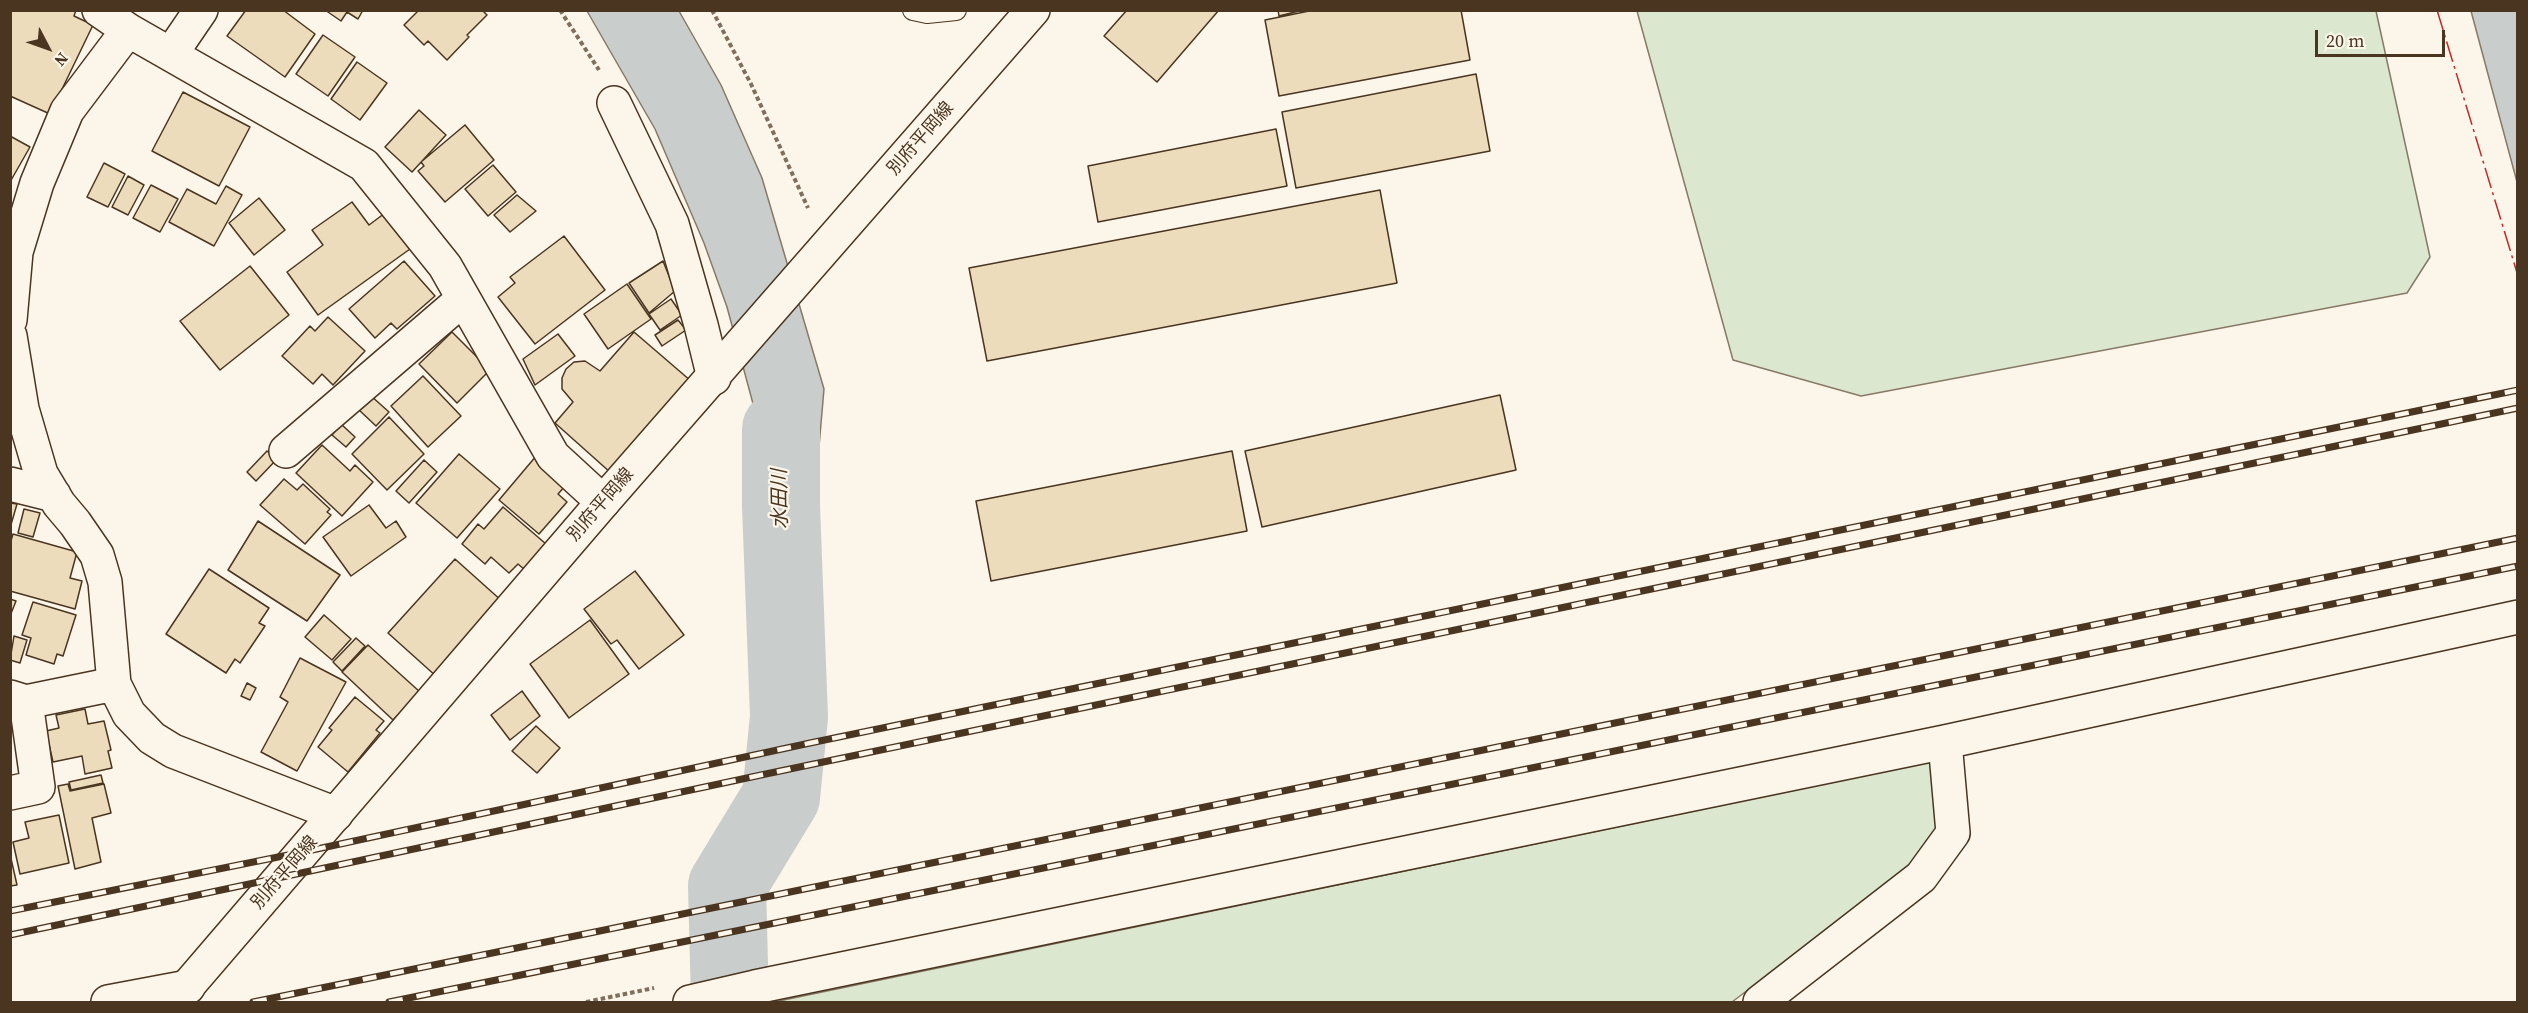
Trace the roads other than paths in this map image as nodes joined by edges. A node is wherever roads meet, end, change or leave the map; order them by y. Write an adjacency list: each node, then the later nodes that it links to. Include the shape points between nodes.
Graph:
1 (99, 10): 6 (street)
2 (201, 10): 7 (street)
3 (913, 10): 5 (lane)
4 (1033, 10): 12 (street, 別府平岡線)
5 (953, 11)
6 (129, 30): 7 (street); 10 (street, via 67,111 41,173 16,252)
7 (171, 54): 9 (street, via 364,165 445,266)
8 (614, 104): 12 (street, via 672,224)
9 (463, 299): 13 (street); 16 (street, via 553,456)
10 (10, 320)
11 (10, 336): 15 (street, via 22,409 41,474)
12 (714, 378): 16 (street, 別府平岡線)
13 (286, 451)
14 (10, 484): 15 (street)
15 (54, 495): 18 (street, via 97,555 105,582)
16 (603, 502): 22 (street, 別府平岡線)
17 (2517, 617): 20 (street)
18 (114, 684): 19 (street); 22 (street, via 129,714 152,738 173,751)
19 (18, 700): 21 (street, via 38,787)
20 (1945, 742): 24 (street); 26 (street, via 1953,833 1921,877)
21 (10, 793)
22 (336, 814): 23 (street, 別府平岡線)
23 (181, 995): 25 (street)
24 (698, 996)
25 (108, 1002)
26 (1760, 1002)

